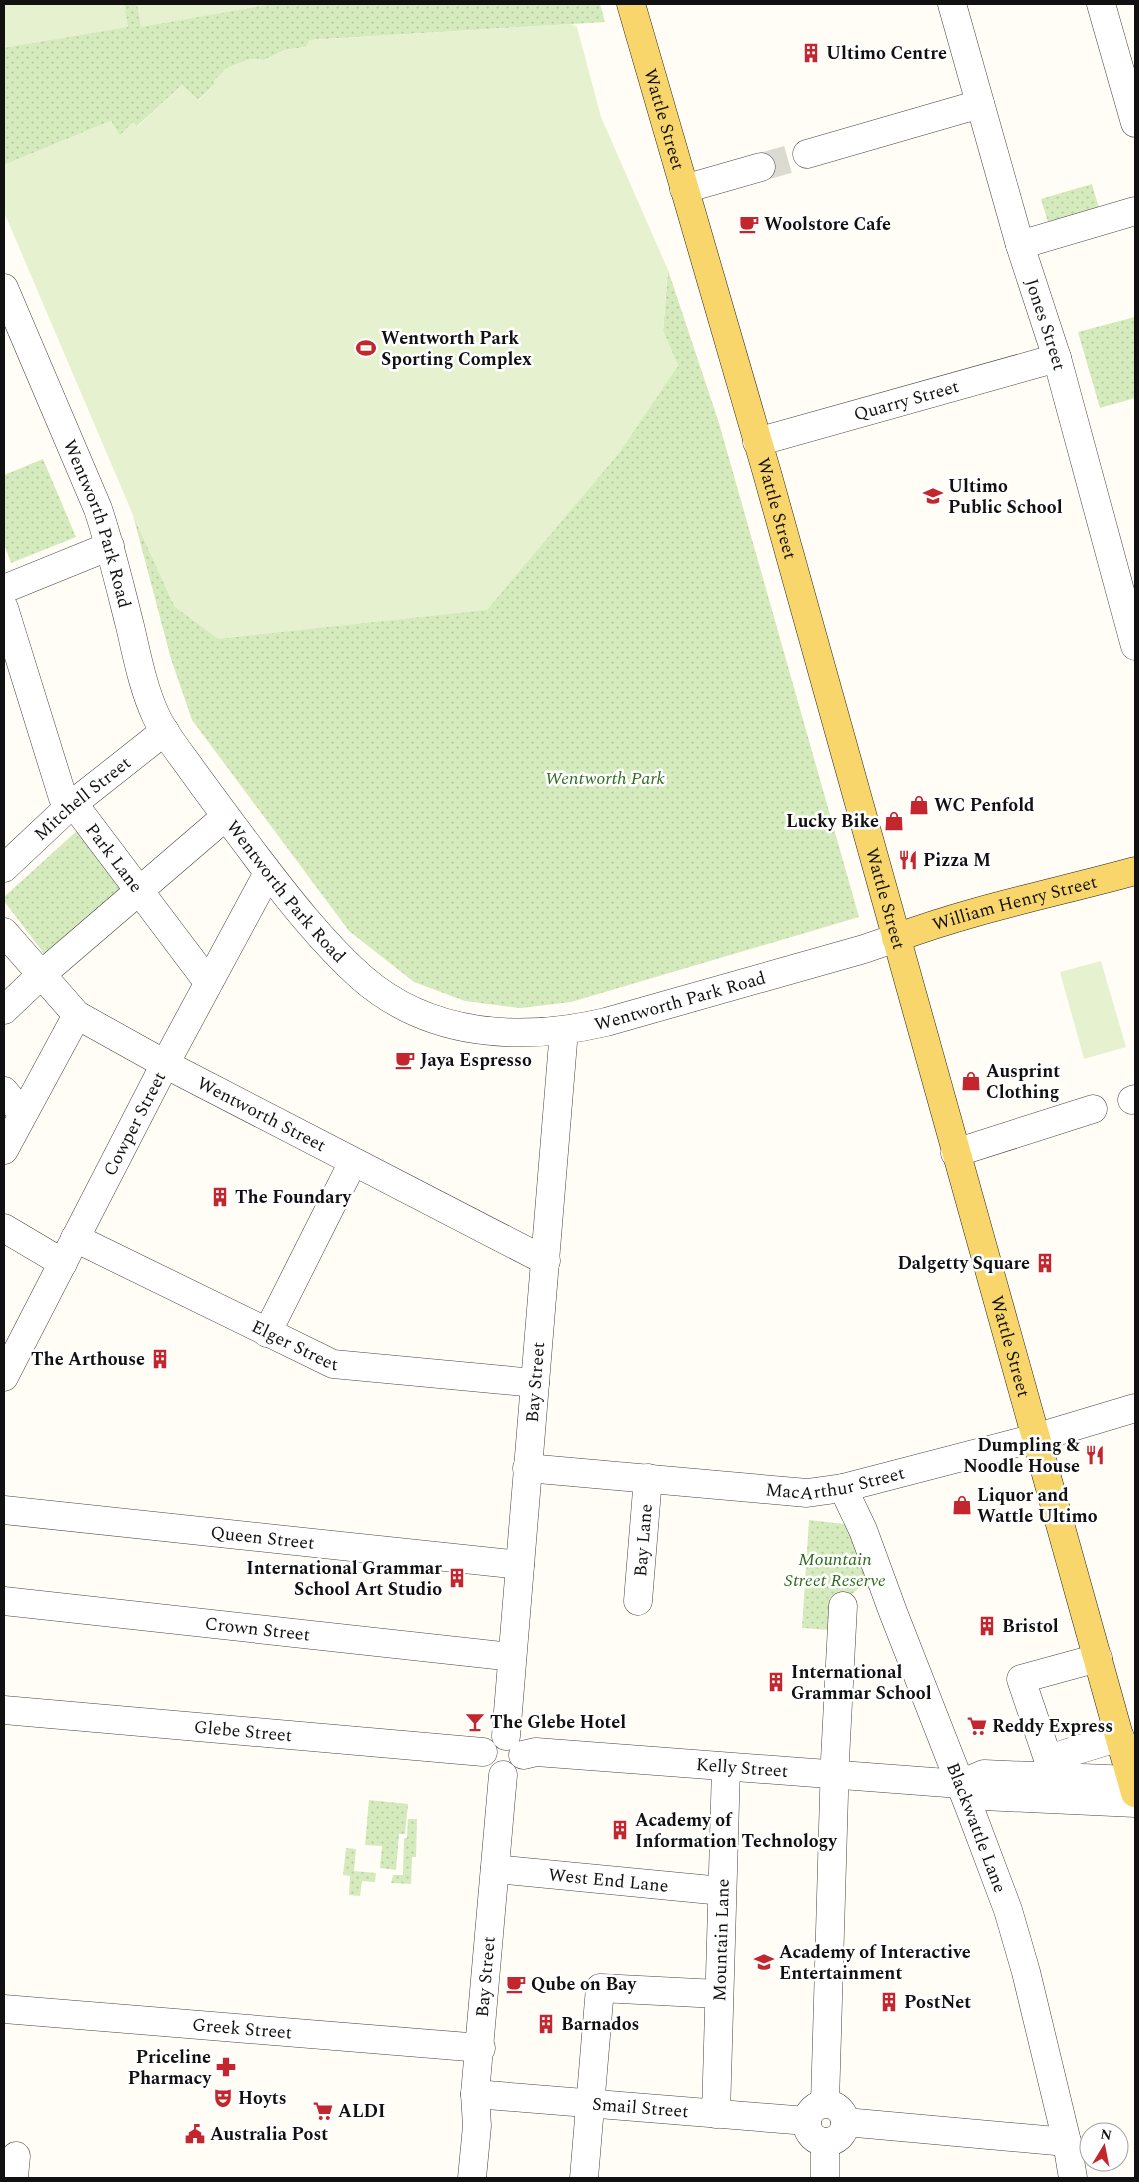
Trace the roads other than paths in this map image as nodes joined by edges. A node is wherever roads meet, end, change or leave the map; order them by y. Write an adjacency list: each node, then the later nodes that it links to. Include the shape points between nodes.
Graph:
1 (631, 4): 8 (main road, Wattle Street)
2 (952, 4): 4 (street, Jones Street)
3 (1101, 4): 5 (street)
4 (980, 104): 6 (street); 10 (street, Jones Street)
5 (1135, 123)
6 (807, 154)
7 (761, 167): 8 (street)
8 (684, 189): 13 (main road, Wattle Street)
9 (1135, 211): 10 (street)
10 (1020, 245): 12 (street, Jones Street)
11 (4, 288): 14 (street, Wentworth Park Road, via 98,509)
12 (1057, 358): 13 (street, Quarry Street); 17 (street, Jones Street)
13 (756, 442): 26 (main road, Wattle Street)
14 (110, 546): 15 (street); 18 (street, Wentworth Park Road, via 144,680)
15 (4, 589)
16 (4, 608): 19 (street, Park Lane, via 63,798)
17 (1135, 646)
18 (165, 731): 19 (street, Mitchell Street); 20 (street, Wentworth Park Road)
19 (70, 806): 21 (street, Mitchell Street); 24 (street, Park Lane, via 82,815)
20 (225, 817): 23 (street, Wentworth Park Road); 24 (street)
21 (4, 868)
22 (1135, 871): 26 (main road, William Henry Street, via 921,928)
23 (268, 873): 28 (street, Cowper Street); 31 (street, Wentworth Park Road, via 339,956 362,978 402,1005 445,1023 491,1032 531,1034)
24 (139, 891): 27 (street); 28 (street, Park Lane)
25 (4, 932): 27 (street, Wentworth Street)
26 (896, 938): 31 (street, Wentworth Park Road, via 606,1022); 37 (main road, Wattle Street)
27 (41, 975): 29 (street); 30 (street, Wentworth Street)
28 (208, 982): 32 (street, Cowper Street)
29 (4, 1010)
30 (77, 1015): 32 (street, Wentworth Street); 35 (street)
31 (564, 1030): 41 (street, Bay Street)
32 (165, 1064): 38 (street, Wentworth Street); 40 (street, Cowper Street)
33 (4, 1091): 35 (street)
34 (1092, 1109): 37 (street)
35 (23, 1114): 36 (street)
36 (4, 1150)
37 (955, 1153): 47 (main road, Wattle Street)
38 (353, 1162): 41 (street, Wentworth Street); 43 (street)
39 (4, 1228): 42 (street)
40 (75, 1238): 42 (street, Cowper Street); 43 (street, Elger Street)
41 (546, 1261): 45 (street, Bay Street)
42 (63, 1263): 44 (street, Cowper Street)
43 (267, 1333): 45 (street, Elger Street, via 332,1364)
44 (4, 1377)
45 (535, 1383): 48 (street, Bay Street)
46 (1135, 1408): 47 (street, MacArthur Street)
47 (1035, 1438): 50 (street, MacArthur Street); 57 (main road, Wattle Street)
48 (527, 1468): 49 (street, MacArthur Street); 52 (street, Bay Street)
49 (648, 1478): 50 (street, MacArthur Street, via 807,1493); 54 (street, Bay Lane)
50 (843, 1488): 65 (street, Blackwattle Lane)
51 (4, 1510): 52 (street, Queen Street)
52 (520, 1565): 56 (street, Bay Street)
53 (4, 1601): 56 (street, Crown Street)
54 (638, 1601)
55 (843, 1606): 64 (street)
56 (512, 1657): 60 (street, Bay Street)
57 (1098, 1658): 59 (main road, Wattle Street); 59 (street, via 1022,1680 1048,1759)
58 (4, 1710): 61 (street, Glebe Street)
59 (1120, 1737): 66 (main road, Wattle Street)
60 (514, 1745): 61 (street, via 499,1736 489,1742); 62 (street, Kelly Street, via 536,1752); 63 (street, via 522,1763 518,1770)
61 (484, 1752): 63 (street, via 486,1766)
62 (726, 1768): 64 (street, Kelly Street); 68 (street, Mountain Lane)
63 (503, 1776): 67 (street, Bay Street)
64 (834, 1776): 65 (street, Kelly Street); 74 (street)
65 (970, 1792): 66 (street, Kelly Street, via 984,1774); 78 (street, Blackwattle Lane, via 1026,1972)
66 (1134, 1792)
67 (494, 1869): 68 (street, West End Lane); 71 (street, Bay Street)
68 (722, 1891): 69 (street, Mountain Lane)
69 (718, 1994): 73 (street, via 600,1988); 75 (street, Mountain Lane)
70 (4, 2009): 71 (street, Greek Street)
71 (480, 2048): 72 (street, Bay Street)
72 (475, 2094): 73 (street, Smail Street); 79 (street, Bay Street, via 477,2126)
73 (590, 2103): 75 (street, Smail Street); 80 (street)
74 (816, 2112): 75 (street, Smail Street); 76 (street, via 837,2107); 77 (street, via 810,2133)
75 (716, 2114)
76 (845, 2122): 77 (street, via 837,2138); 78 (street)
77 (825, 2142): 81 (street)
78 (1067, 2142): 82 (street, Blackwattle Lane)
79 (472, 2178)
80 (584, 2178)
81 (825, 2178)
82 (1073, 2178)

